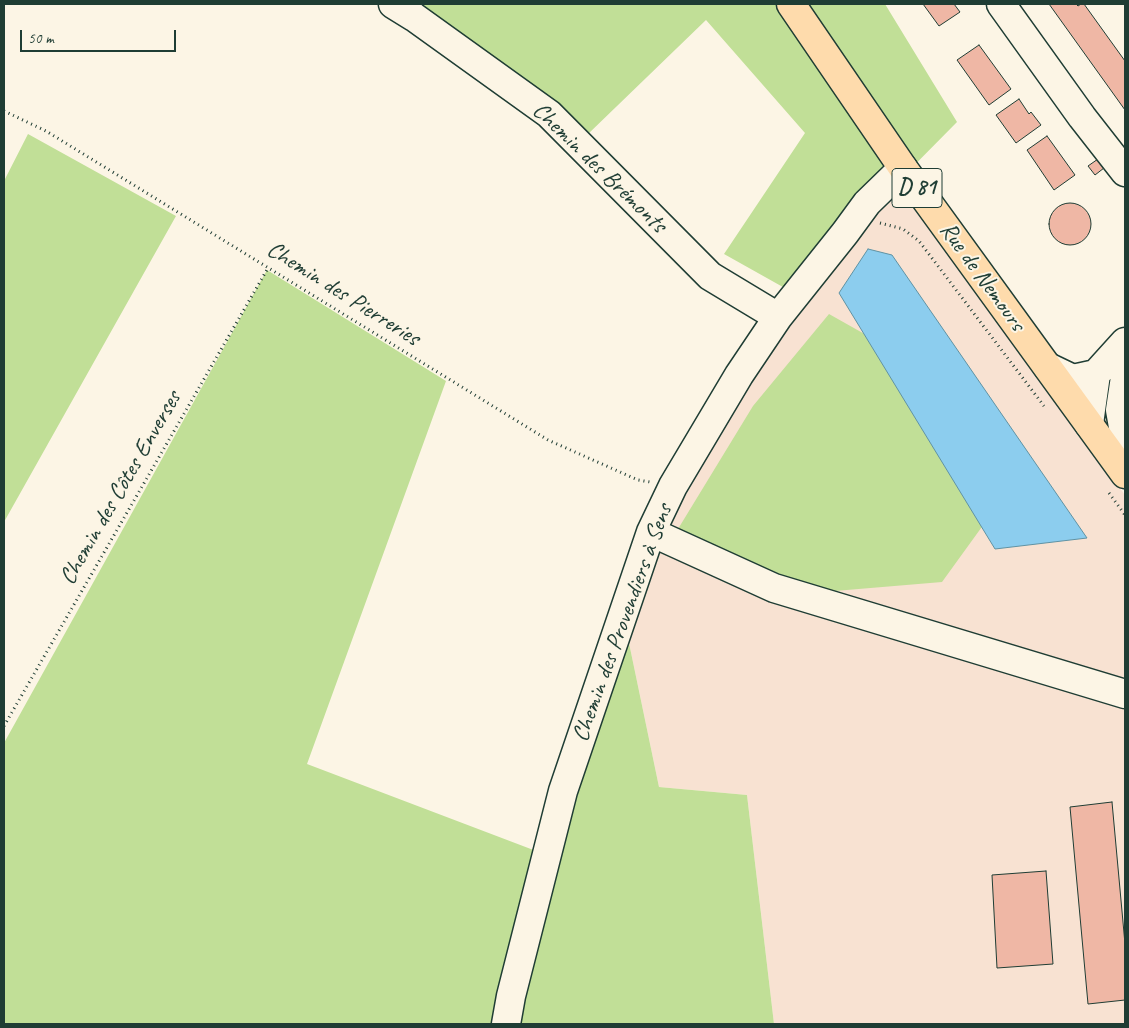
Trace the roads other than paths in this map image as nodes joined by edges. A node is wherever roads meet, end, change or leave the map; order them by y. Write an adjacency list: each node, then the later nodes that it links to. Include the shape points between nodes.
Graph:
1 (393, 4): 6 (street, Chemin des Brémonts, via 549,114 710,276)
2 (792, 4): 4 (main road, Rue de Nemours / D 81)
3 (1001, 4): 5 (street, via 1082,118)
4 (903, 168): 6 (street, Chemin des Provendiers à Sens, via 867,203); 8 (main road, Rue de Nemours / D 81)
5 (1125, 172)
6 (778, 317): 15 (street, Chemin des Provendiers à Sens, via 739,375 673,486)
7 (1125, 342): 9 (street)
8 (1048, 368): 9 (street, via 1073,379); 12 (main road, Rue de Nemours / D 81)
9 (1096, 374): 12 (street)
10 (1125, 377): 11 (street)
11 (1120, 410): 12 (street); 13 (street)
12 (1089, 424): 14 (main road, Rue de Nemours / D 81)
13 (1125, 438)
14 (1116, 483)
15 (651, 532): 16 (street, via 774,588); 17 (street, Chemin des Provendiers à Sens, via 563,791)
16 (1125, 694)
17 (506, 1024)

